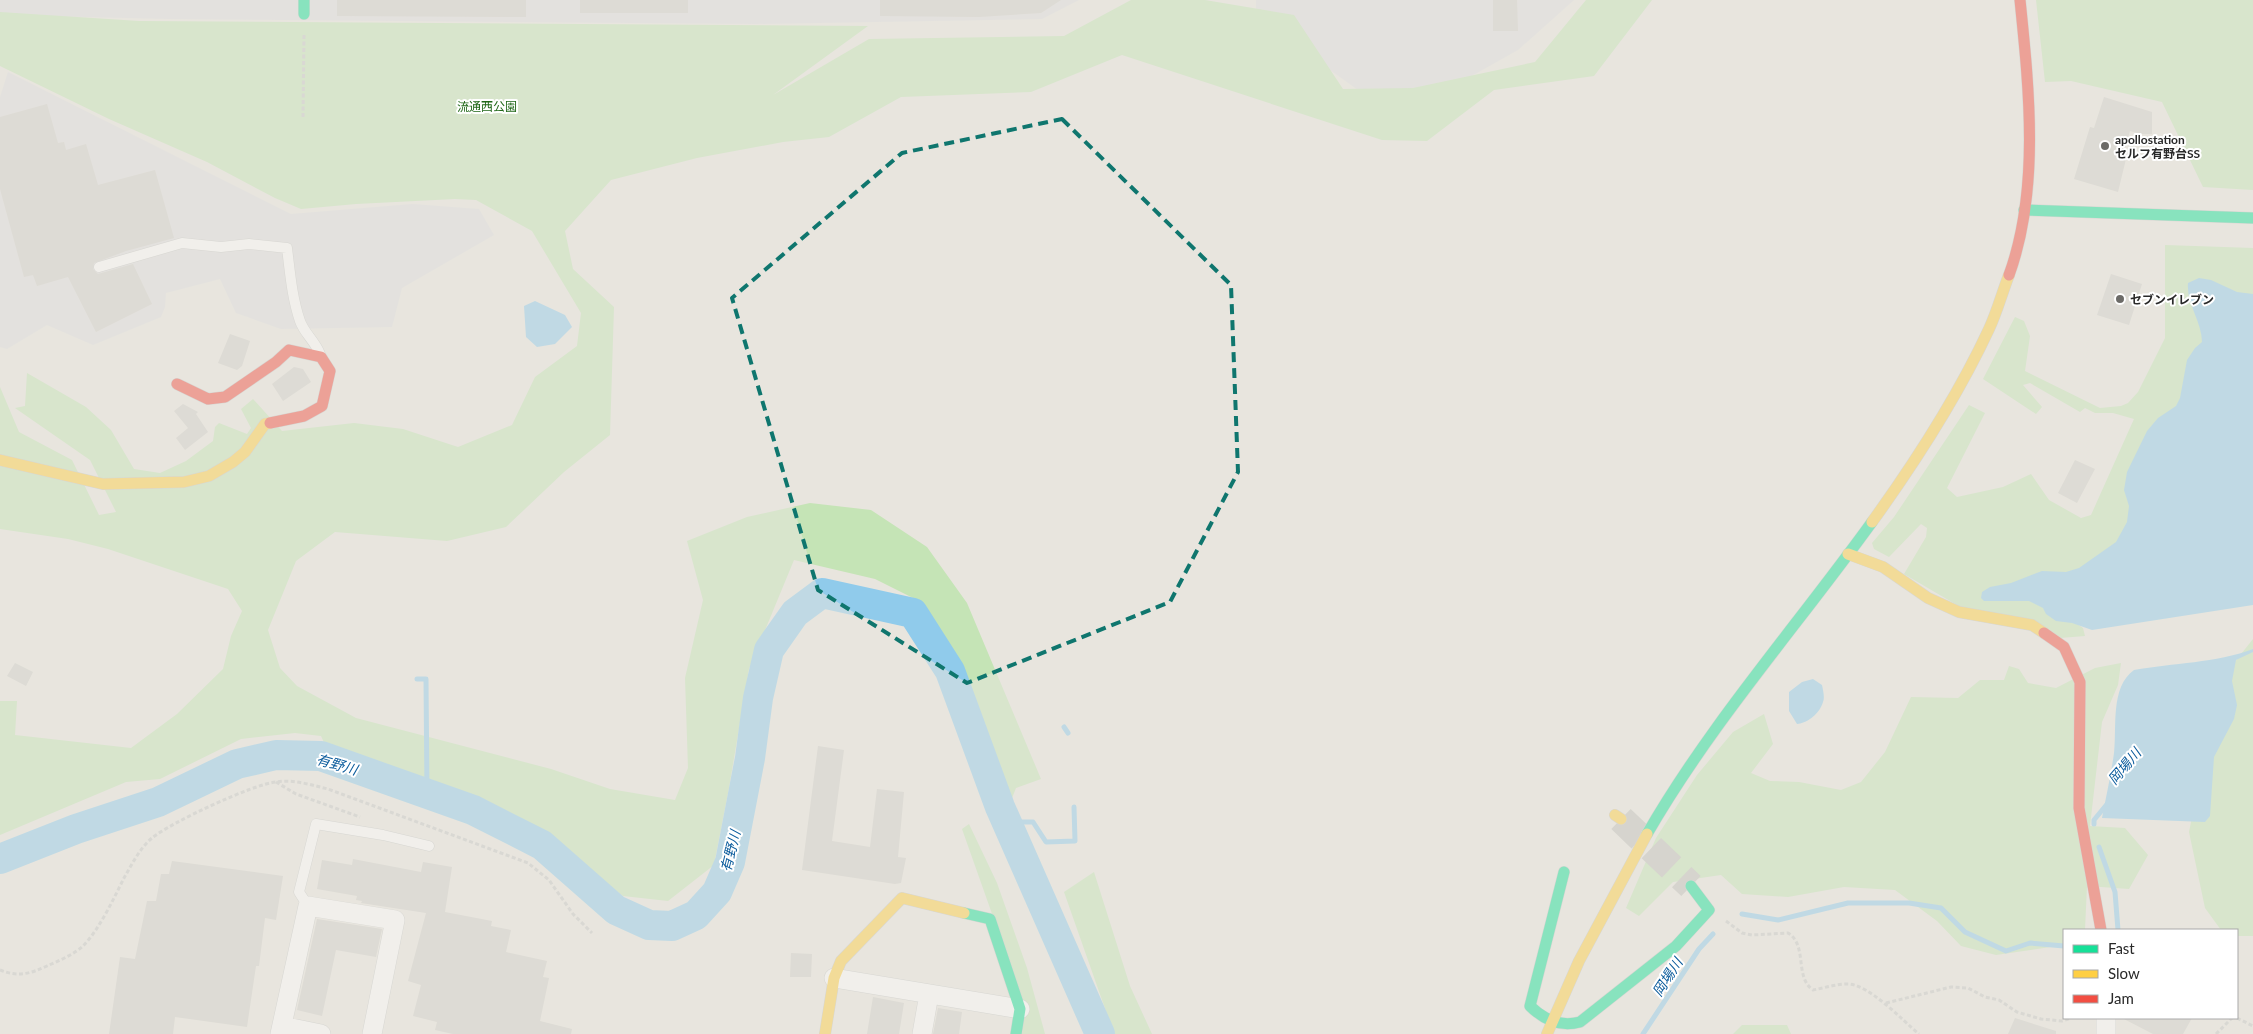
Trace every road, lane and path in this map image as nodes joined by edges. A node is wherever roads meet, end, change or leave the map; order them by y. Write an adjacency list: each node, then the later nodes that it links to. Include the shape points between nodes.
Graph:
1 (304, 0): 3 (street)
2 (2020, 0): 5 (street, via 2028,131)
3 (304, 20): 4 (path)
4 (303, 117)
5 (2024, 210): 6 (street); 11 (street, via 2002,293 1971,363 1930,440)
6 (2253, 218)
7 (99, 267): 8 (lane, via 182,244 249,244 287,248 300,322 316,342)
8 (321, 357): 9 (street, via 289,350 225,396 208,399); 10 (street, via 330,371 322,406 304,416 266,424 245,452 209,476 184,482 103,484)
9 (177, 384)
10 (0, 460)
11 (1848, 554): 19 (street, via 1883,567 1928,598 1959,612 2032,625 2064,648 2080,682 2079,808); 30 (street, via 1668,799 1606,910)
12 (276, 782): 13 (path, via 296,794); 20 (path, via 300,782 328,789 528,863 549,880 573,914); 21 (path, via 184,819 152,838 134,859 106,914 83,946 31,973 12,975)
13 (365, 818)
14 (429, 846): 17 (lane, via 316,824 299,892)
15 (1564, 872): 30 (street, via 1530,1006)
16 (1691, 886): 30 (street, via 1709,910 1676,946 1580,1022 1569,1026)
17 (308, 906): 32 (street); 34 (street, via 395,920)
18 (1729, 922): 24 (path, via 1742,933 1788,933 1792,936 1798,945 1807,986 1813,990 1849,983)
19 (2101, 929)
20 (592, 933)
21 (0, 970)
22 (834, 978): 23 (street); 25 (street, via 841,961 902,898 990,919); 35 (street)
23 (929, 994): 25 (street); 36 (street)
24 (1886, 1003): 27 (path, via 1951,987 1968,988 2040,1019); 39 (path)
25 (1020, 1009): 37 (street)
26 (2238, 1018): 31 (path)
27 (2068, 1019)
28 (2106, 1019): 40 (street)
29 (2231, 1019): 41 (path)
30 (1552, 1021): 38 (street)
31 (2253, 1026)
32 (281, 1030): 33 (street)
33 (321, 1034)
34 (372, 1034)
35 (825, 1034)
36 (922, 1034)
37 (1016, 1034)
38 (1547, 1034)
39 (1919, 1034)
40 (2106, 1034)
41 (2216, 1034)

